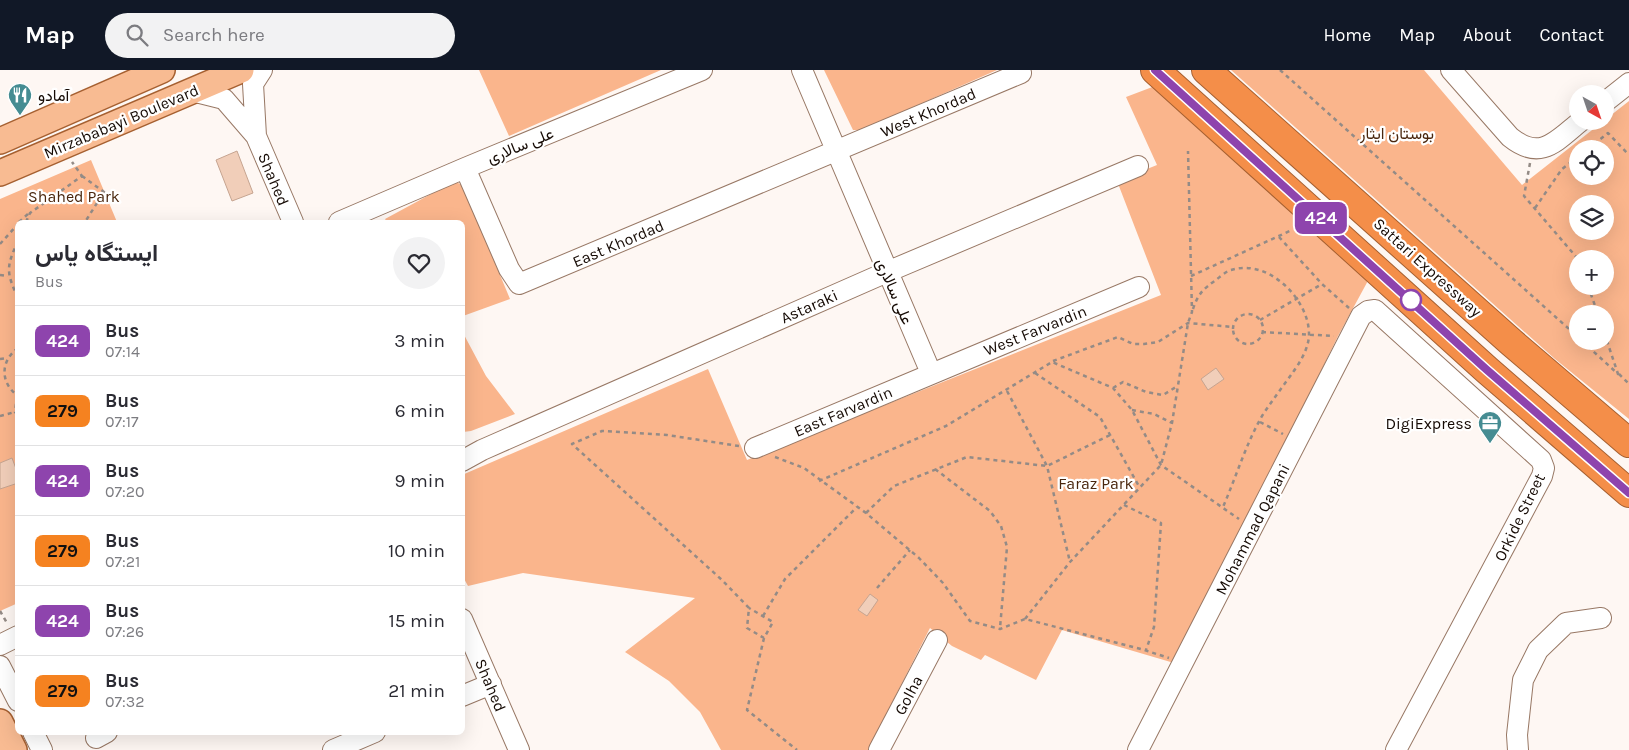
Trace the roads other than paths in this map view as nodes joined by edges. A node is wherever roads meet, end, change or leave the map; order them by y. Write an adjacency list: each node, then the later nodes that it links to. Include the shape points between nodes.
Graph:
1 (162, 70): 15 (main road, Mirzababayi Boulevard)
2 (241, 70): 11 (main road, Mirzababayi Boulevard)
3 (262, 70): 14 (street, Shahed, via 253,84)
4 (702, 70): 18 (street, علی سالاری)
5 (802, 70): 16 (street, علی سالاری)
6 (1155, 70): 29 (highway, via 1487,370)
7 (1206, 70): 26 (highway, Sattari Expressway, via 1511,342)
8 (1451, 70): 13 (street, via 1521,146 1532,150 1544,149)
9 (1021, 73): 16 (street, West Khordad)
10 (1629, 83): 12 (street)
11 (192, 91): 14 (street, Shahed, via 224,99); 19 (main road, Mirzababayi Boulevard)
12 (1614, 95)
13 (1569, 130)
14 (256, 136): 20 (street, Shahed)
15 (0, 141)
16 (836, 152): 18 (street, East Khordad, via 519,284 509,269); 22 (street, علی سالاری)
17 (1138, 166): 22 (street, Astaraki)
18 (464, 168): 21 (street, علی سالاری)
19 (0, 172)
20 (292, 220)
21 (344, 220)
22 (887, 272): 25 (street, علی سالاری); 28 (street, Astaraki)
23 (1139, 287): 25 (street, West Farvardin)
24 (1360, 311): 47 (street, Mohammad Qapani, via 1361,316); 48 (street, Orkide Street, via 1374,310 1541,460 1544,468 1538,485)
25 (931, 373): 27 (street, East Farvardin)
26 (1627, 440)
27 (755, 448)
28 (472, 449)
29 (1629, 493)
30 (1601, 618): 49 (street, via 1566,623 1538,650 1523,680)
31 (465, 626): 36 (street, Shahed)
32 (15, 638): 34 (street)
33 (938, 640): 46 (street, Golha)
34 (0, 645)
35 (0, 666): 37 (street)
36 (491, 684): 38 (street); 45 (street, Shahed)
37 (15, 695)
38 (465, 695)
39 (0, 722): 42 (main road)
40 (35, 735): 43 (street)
41 (368, 735): 44 (street)
42 (14, 750)
43 (42, 750)
44 (333, 750)
45 (519, 750)
46 (879, 750)
47 (1138, 750)
48 (1396, 750)
49 (1518, 750)

